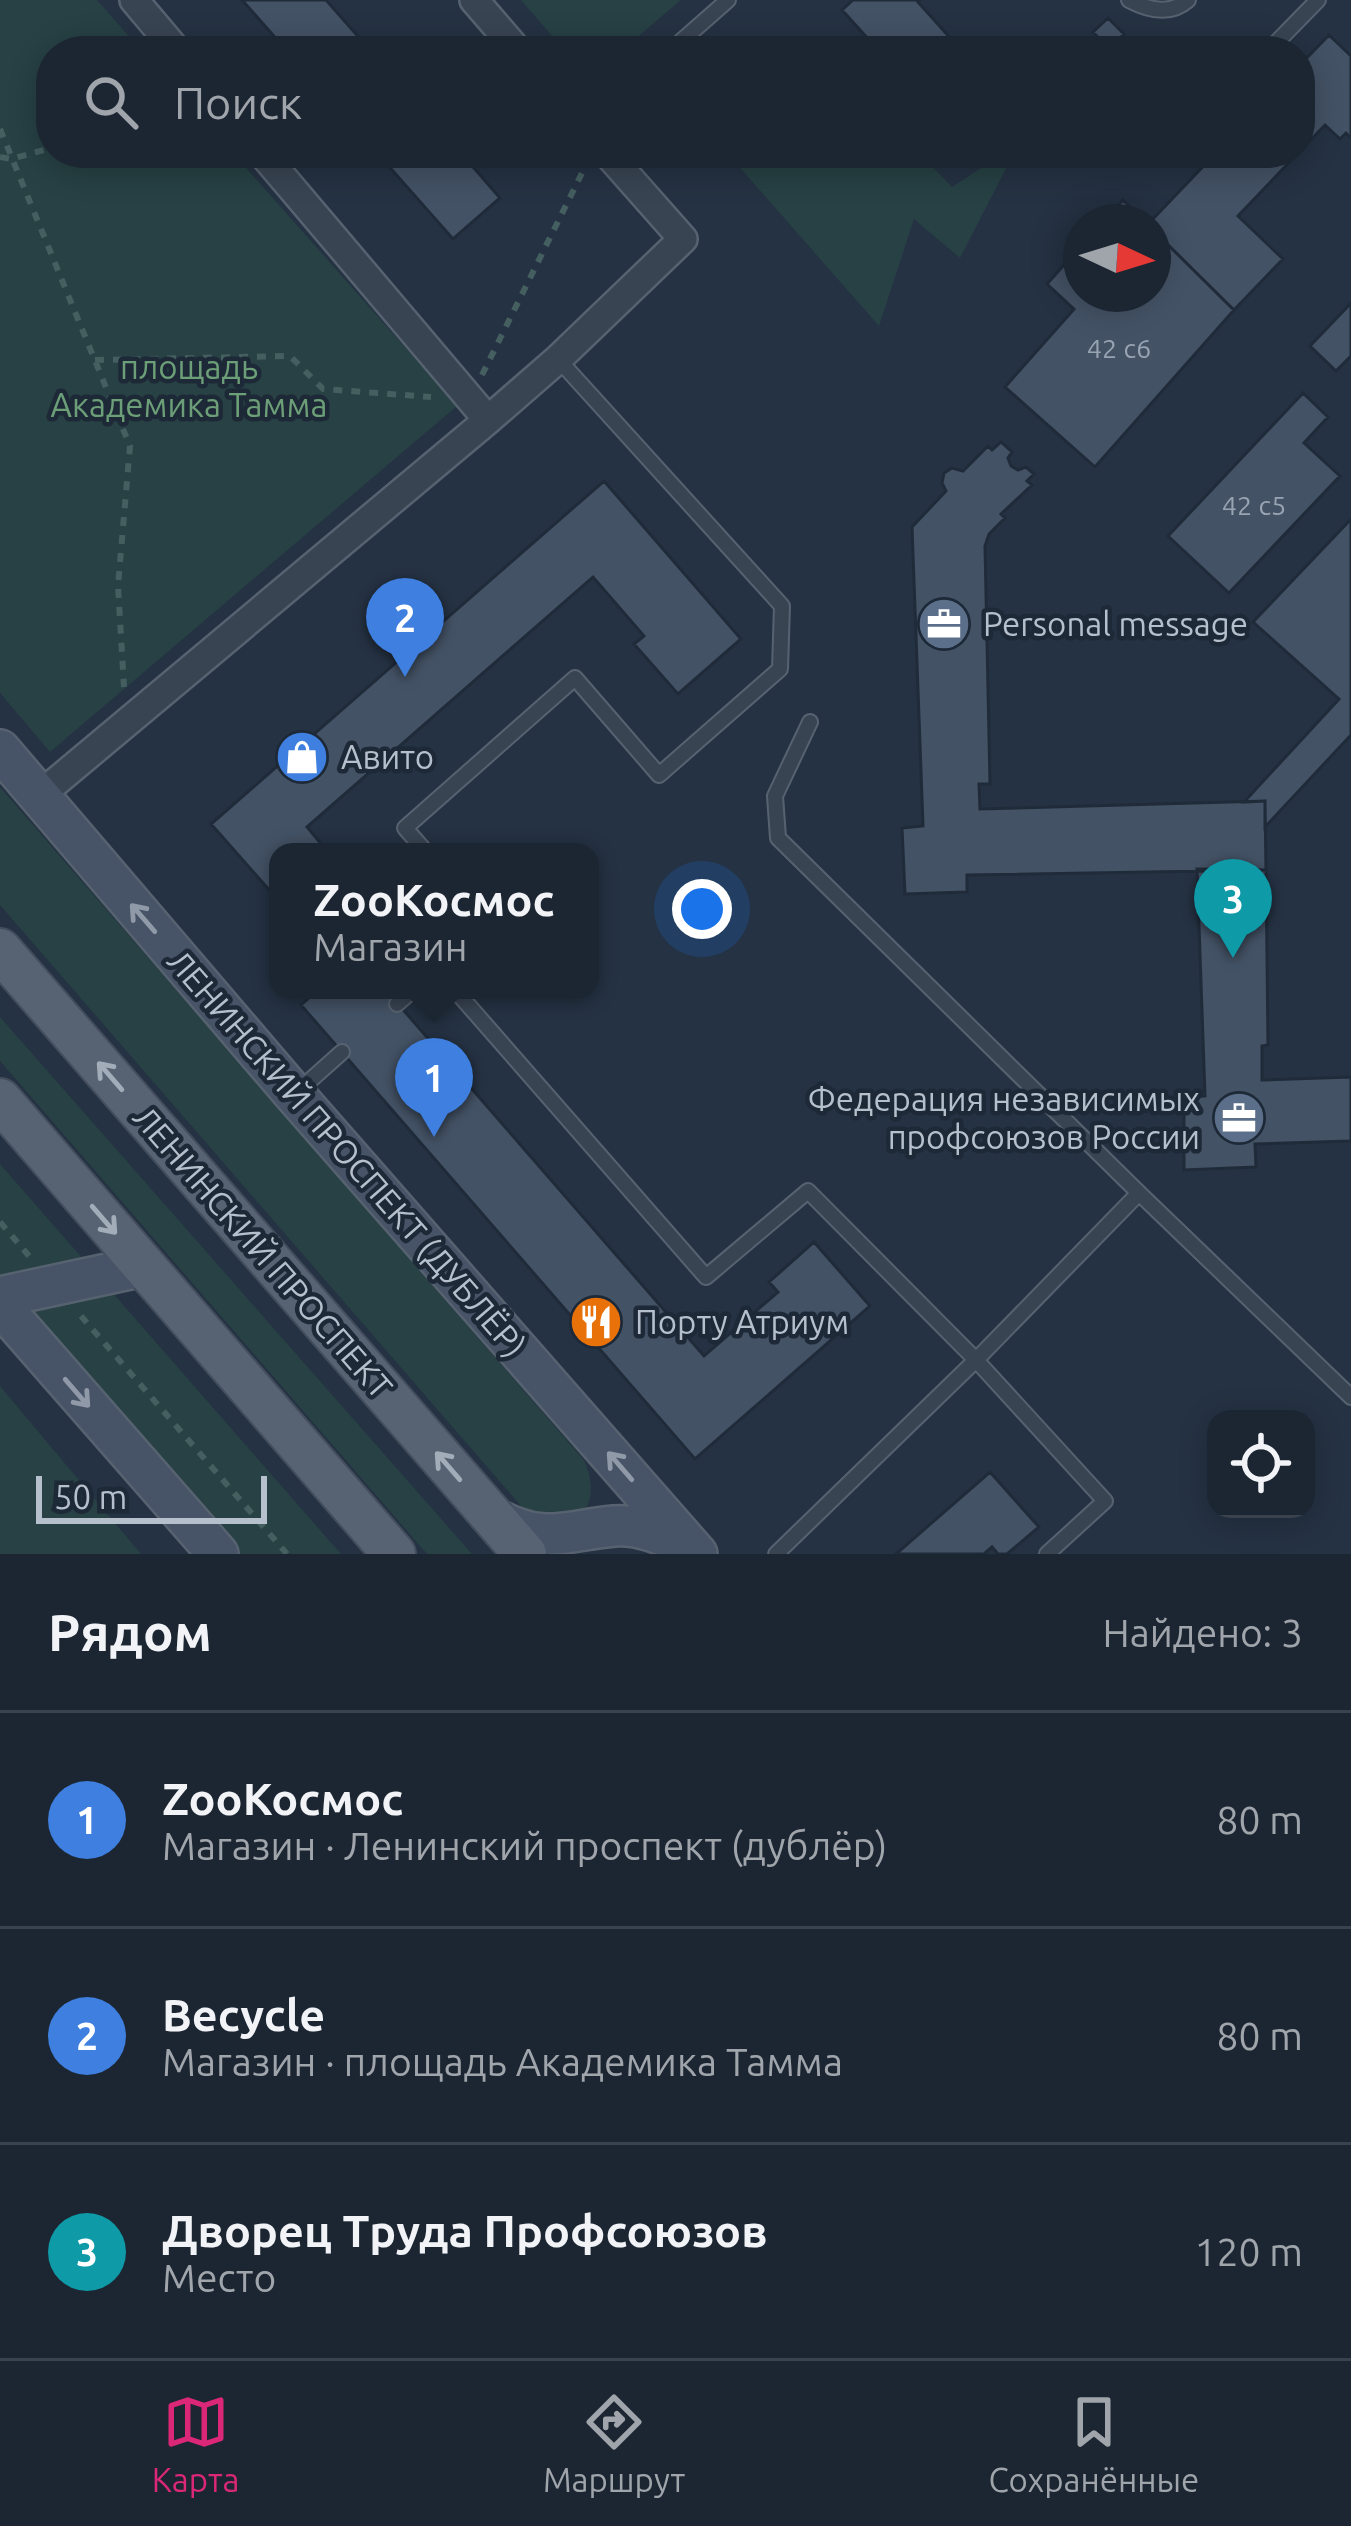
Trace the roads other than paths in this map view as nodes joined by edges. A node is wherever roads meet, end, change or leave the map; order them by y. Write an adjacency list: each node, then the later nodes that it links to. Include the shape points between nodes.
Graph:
1 (134, 0): 7 (street)
2 (474, 0): 8 (street)
3 (728, 0): 9 (lane)
4 (1129, 0): 5 (lane, via 1160,10)
5 (1188, 0)
6 (1318, 0): 10 (lane)
7 (164, 36)
8 (505, 36)
9 (687, 36)
10 (1283, 36)
11 (275, 168): 14 (street)
12 (605, 168): 13 (street, via 683,239)
13 (558, 359): 14 (street); 18 (lane, via 782,606 780,669 659,775 575,678 404,828)
14 (479, 410): 17 (street)
15 (810, 722): 26 (lane, via 775,796 778,838)
16 (0, 750): 17 (street, ЛЕНИНСКИЙ ПРОСПЕКТ (ДУБЛЁР))
17 (39, 796): 24 (street, ЛЕНИНСКИЙ ПРОСПЕКТ (ДУБЛЁР), one-way to 17)
18 (418, 843)
19 (0, 950): 31 (main road, ЛЕНИНСКИЙ ПРОСПЕКТ, one-way to 19)
20 (403, 999): 22 (lane)
21 (463, 999): 29 (lane, via 706,1277 808,1191)
22 (398, 1004)
23 (342, 1052): 24 (lane)
24 (294, 1094): 33 (street, ЛЕНИНСКИЙ ПРОСПЕКТ (ДУБЛЁР), one-way to 24)
25 (0, 1100): 27 (main road, one-way to 27)
26 (1139, 1193): 29 (lane); 30 (lane)
27 (144, 1266): 28 (street); 32 (main road)
28 (0, 1301): 34 (street, one-way to 34)
29 (976, 1360): 36 (lane); 37 (lane, via 1105,1501)
30 (1351, 1396)
31 (494, 1518): 33 (street, via 556,1536 640,1528); 35 (main road, ЛЕНИНСКИЙ ПРОСПЕКТ)
32 (384, 1549)
33 (694, 1551)
34 (218, 1554)
35 (525, 1554)
36 (776, 1554)
37 (1047, 1554)

